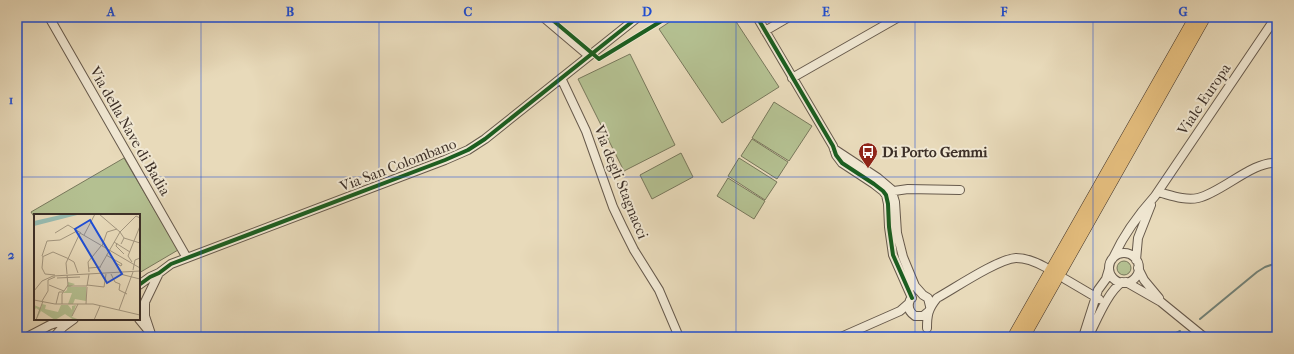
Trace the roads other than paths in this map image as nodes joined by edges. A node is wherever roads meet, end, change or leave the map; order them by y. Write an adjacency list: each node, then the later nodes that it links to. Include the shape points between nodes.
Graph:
1 (48, 17): 20 (street, Via della Nave di Badia)
2 (543, 17): 11 (street)
3 (638, 17): 11 (street, Via San Colombano)
4 (757, 17): 10 (street)
5 (789, 17): 10 (street)
6 (899, 17): 13 (street)
7 (1195, 17): 56 (highway)
8 (1205, 17): 57 (highway)
9 (1276, 17): 19 (street, Viale Europa)
10 (765, 31): 13 (street)
11 (589, 56): 12 (street, Via San Colombano)
12 (561, 78): 20 (street, Via San Colombano, via 468,150); 53 (street, Via degli Stagnacci, via 586,131 619,220 661,294)
13 (792, 78): 14 (street)
14 (834, 148): 17 (street, via 842,163); 18 (street, via 885,183)
15 (1277, 163): 19 (street, via 1267,163 1199,198)
16 (960, 190): 18 (street, via 908,189)
17 (883, 191): 18 (street); 38 (street, via 888,200 893,255)
18 (893, 192): 33 (street, via 901,250 917,290)
19 (1156, 194): 21 (street, Viale Europa, via 1135,221); 22 (street, Viale Europa, via 1138,238)
20 (187, 258): 26 (street, Via San Colombano, via 171,264)
21 (1113, 258): 22 (street, via 1125,253); 24 (street)
22 (1136, 260): 25 (street)
23 (1045, 267): 34 (street, via 1029,259 1010,259)
24 (1109, 268): 28 (street, via 1114,278); 30 (street)
25 (1138, 268): 28 (street, via 1133,279); 39 (street)
26 (159, 273): 29 (street, Via San Colombano); 37 (street, Via San Colombano)
27 (1066, 279): 31 (street)
28 (1124, 282): 36 (street, via 1118,285); 39 (street)
29 (140, 284)
30 (1100, 287): 31 (street); 35 (street)
31 (1080, 288): 35 (street)
32 (140, 290): 37 (street)
33 (924, 296): 34 (street); 38 (street, via 917,295); 41 (street, via 929,300)
34 (937, 298): 41 (street)
35 (1096, 298): 36 (street); 58 (street)
36 (1108, 299): 59 (street)
37 (145, 301): 40 (street, Via San Colombano); 49 (street)
38 (910, 301): 42 (street); 43 (street, via 909,310)
39 (1161, 302): 60 (street)
40 (140, 308)
41 (930, 309): 43 (street, via 921,316); 48 (street)
42 (900, 310): 43 (street); 54 (street)
43 (914, 315): 48 (street)
44 (65, 320): 47 (street)
45 (73, 320): 51 (street)
46 (139, 320): 49 (street)
47 (50, 325): 50 (street); 51 (street, via 55,330)
48 (927, 328): 55 (street)
49 (151, 335)
50 (29, 336): 52 (street)
51 (55, 336)
52 (41, 337)
53 (679, 337)
54 (841, 337)
55 (930, 337)
56 (1013, 337)
57 (1024, 337)
58 (1083, 337)
59 (1088, 337)
60 (1204, 337)

